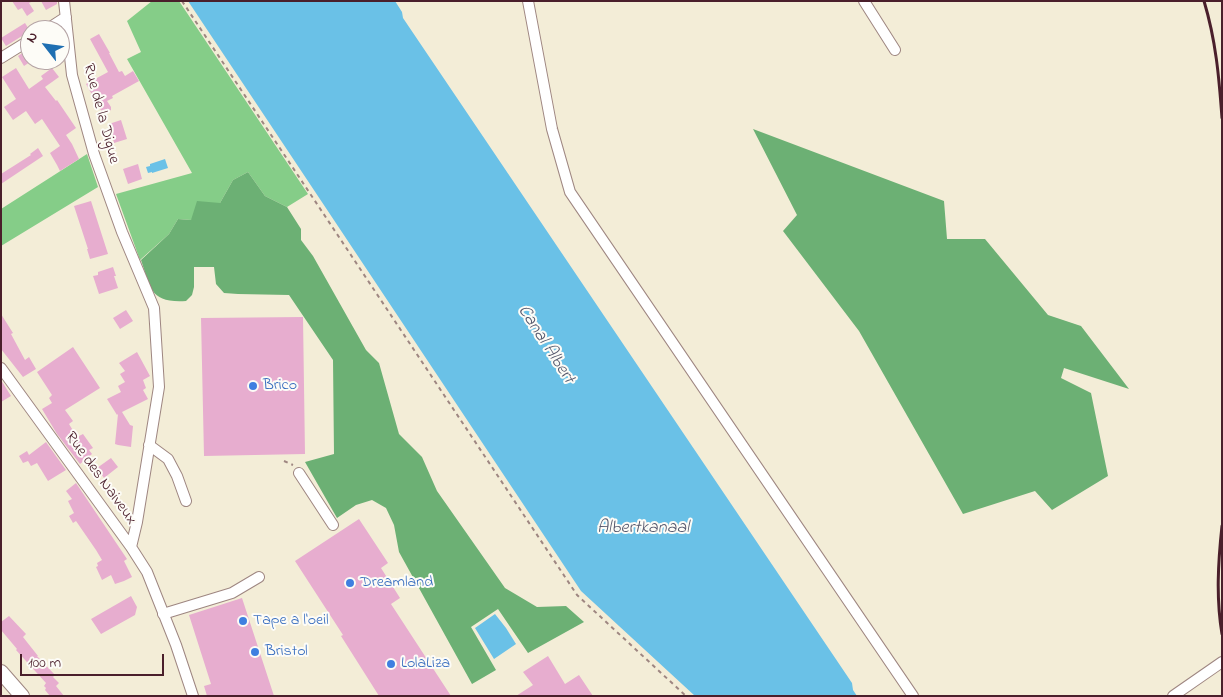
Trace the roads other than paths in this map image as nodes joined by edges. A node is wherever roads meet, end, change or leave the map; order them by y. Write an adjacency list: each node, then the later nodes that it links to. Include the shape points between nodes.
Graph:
1 (64, 1): 4 (street, Rue de la Digue)
2 (528, 1): 21 (street, via 552,129 570,192)
3 (864, 1): 7 (street)
4 (66, 17): 5 (street); 10 (street, Rue de la Digue, via 72,75 94,154 154,308 159,387)
5 (61, 20)
6 (20, 46): 8 (street)
7 (895, 50)
8 (1, 58)
9 (1, 368): 14 (street, Rue des Naiveux)
10 (149, 444): 12 (street, via 168,459); 14 (street, Rue de la Digue)
11 (297, 471): 13 (street)
12 (186, 501)
13 (333, 525)
14 (131, 547): 16 (street, Rue des Naiveux, via 147,572)
15 (259, 577): 16 (street, via 232,593)
16 (163, 614): 20 (street, Rue des Naiveux)
17 (1222, 662): 22 (street)
18 (1, 672): 19 (main road)
19 (22, 696)
20 (192, 696)
21 (913, 696)
22 (1173, 696)

